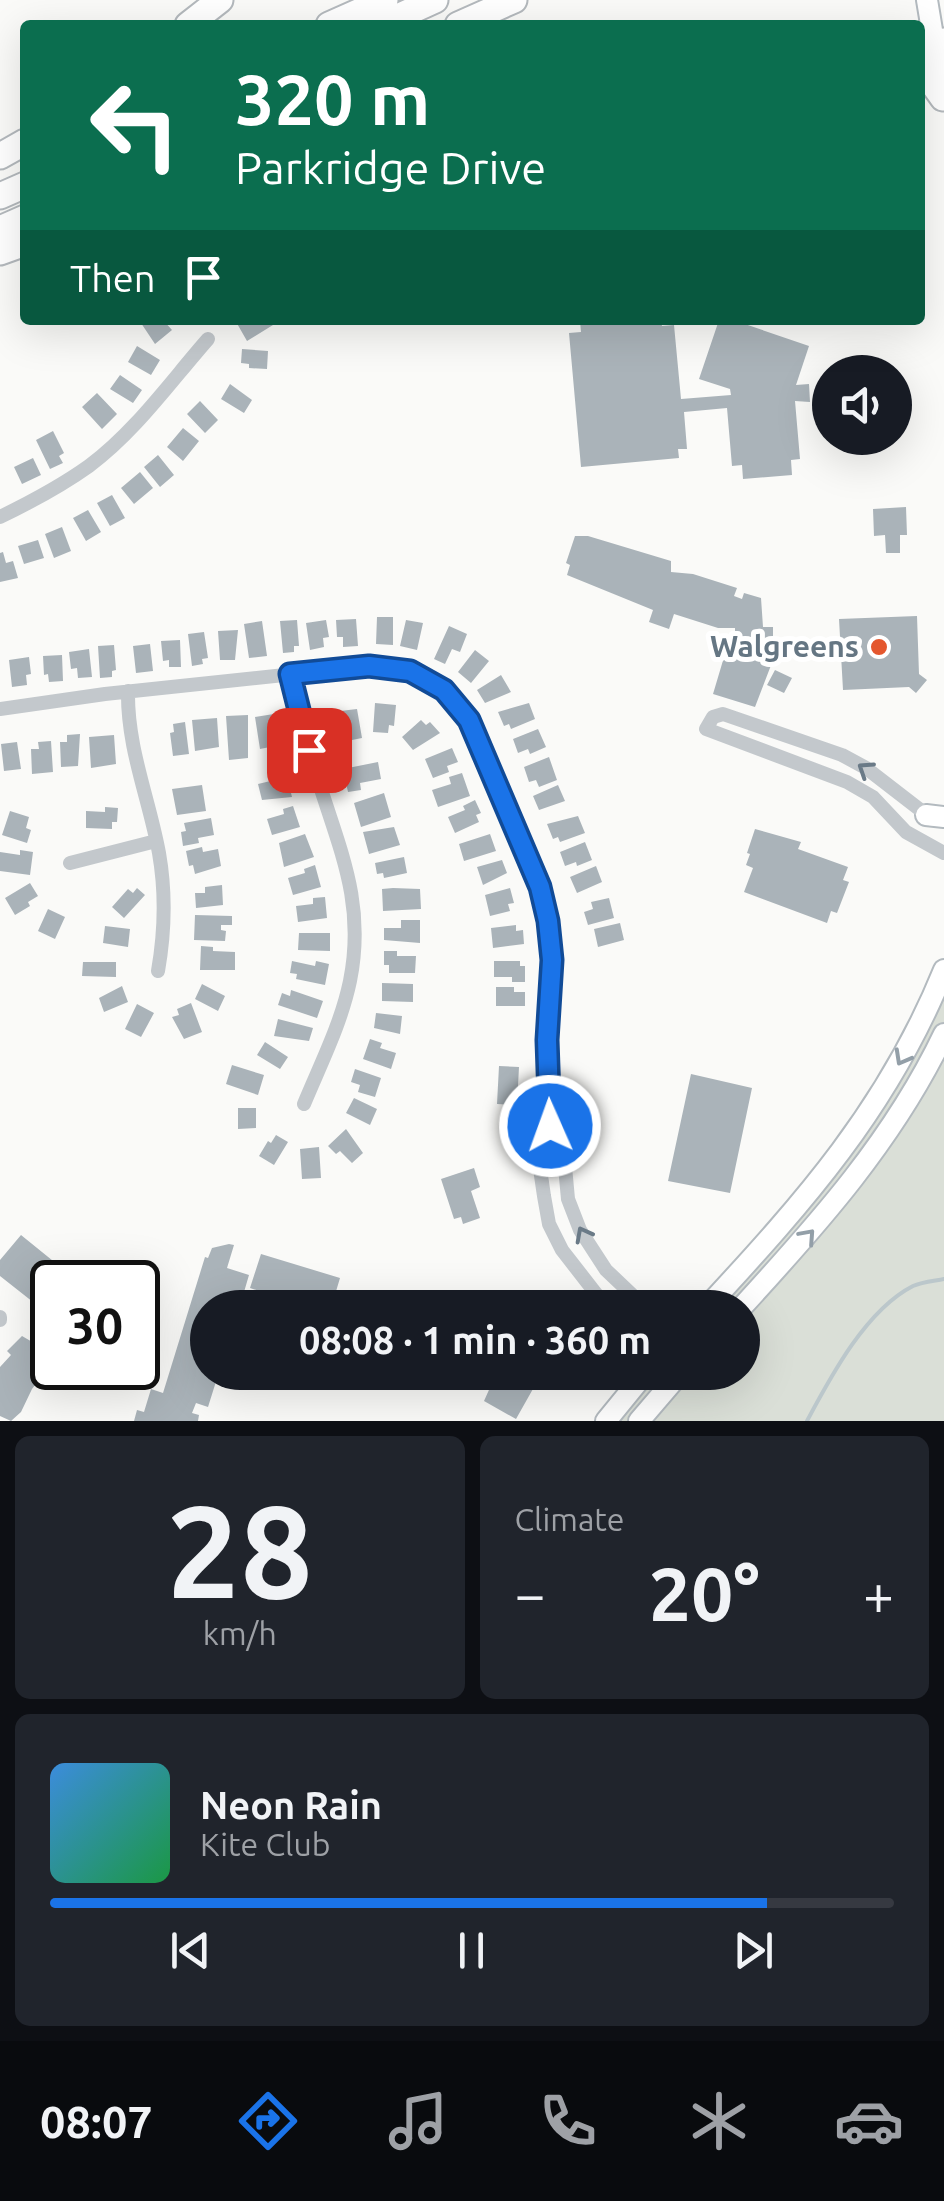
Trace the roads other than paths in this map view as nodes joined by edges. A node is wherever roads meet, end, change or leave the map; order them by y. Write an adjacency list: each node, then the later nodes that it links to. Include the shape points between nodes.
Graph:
1 (220, 0): 6 (highway)
2 (385, 0): 7 (highway)
3 (435, 0): 8 (highway)
4 (514, 0): 9 (highway)
5 (927, 0): 10 (main road)
6 (194, 20)
7 (340, 20)
8 (391, 20)
9 (469, 20)
10 (932, 43): 12 (main road)
11 (925, 73): 12 (highway)
12 (944, 101)
13 (208, 338): 14 (street, via 91,464)
14 (0, 517)
15 (290, 674): 16 (street); 25 (street, via 347,862 355,920 346,998); 26 (street, via 369,666 410,671 444,690 469,720 548,921)
16 (128, 691): 17 (street); 19 (street, via 128,723)
17 (0, 708)
18 (938, 819): 20 (street, one-way to 20, via 842,755 723,714 713,716 706,729 847,782 873,797 906,832)
19 (156, 841): 21 (street); 23 (street, via 164,906)
20 (944, 853)
21 (70, 863)
22 (944, 970): 29 (main road, one-way to 29, via 920,1026 857,1132)
23 (158, 971)
24 (944, 1034): 30 (main road, one-way to 24, via 871,1157)
25 (304, 1104)
26 (550, 1126): 27 (street, via 539,1162 549,1224); 28 (street, one-way to 26, via 580,1230 564,1156)
27 (594, 1290)
28 (627, 1290)
29 (723, 1290)
30 (759, 1290)
31 (627, 1390): 33 (main road)
32 (665, 1390): 34 (main road)
33 (606, 1421)
34 (638, 1421)

